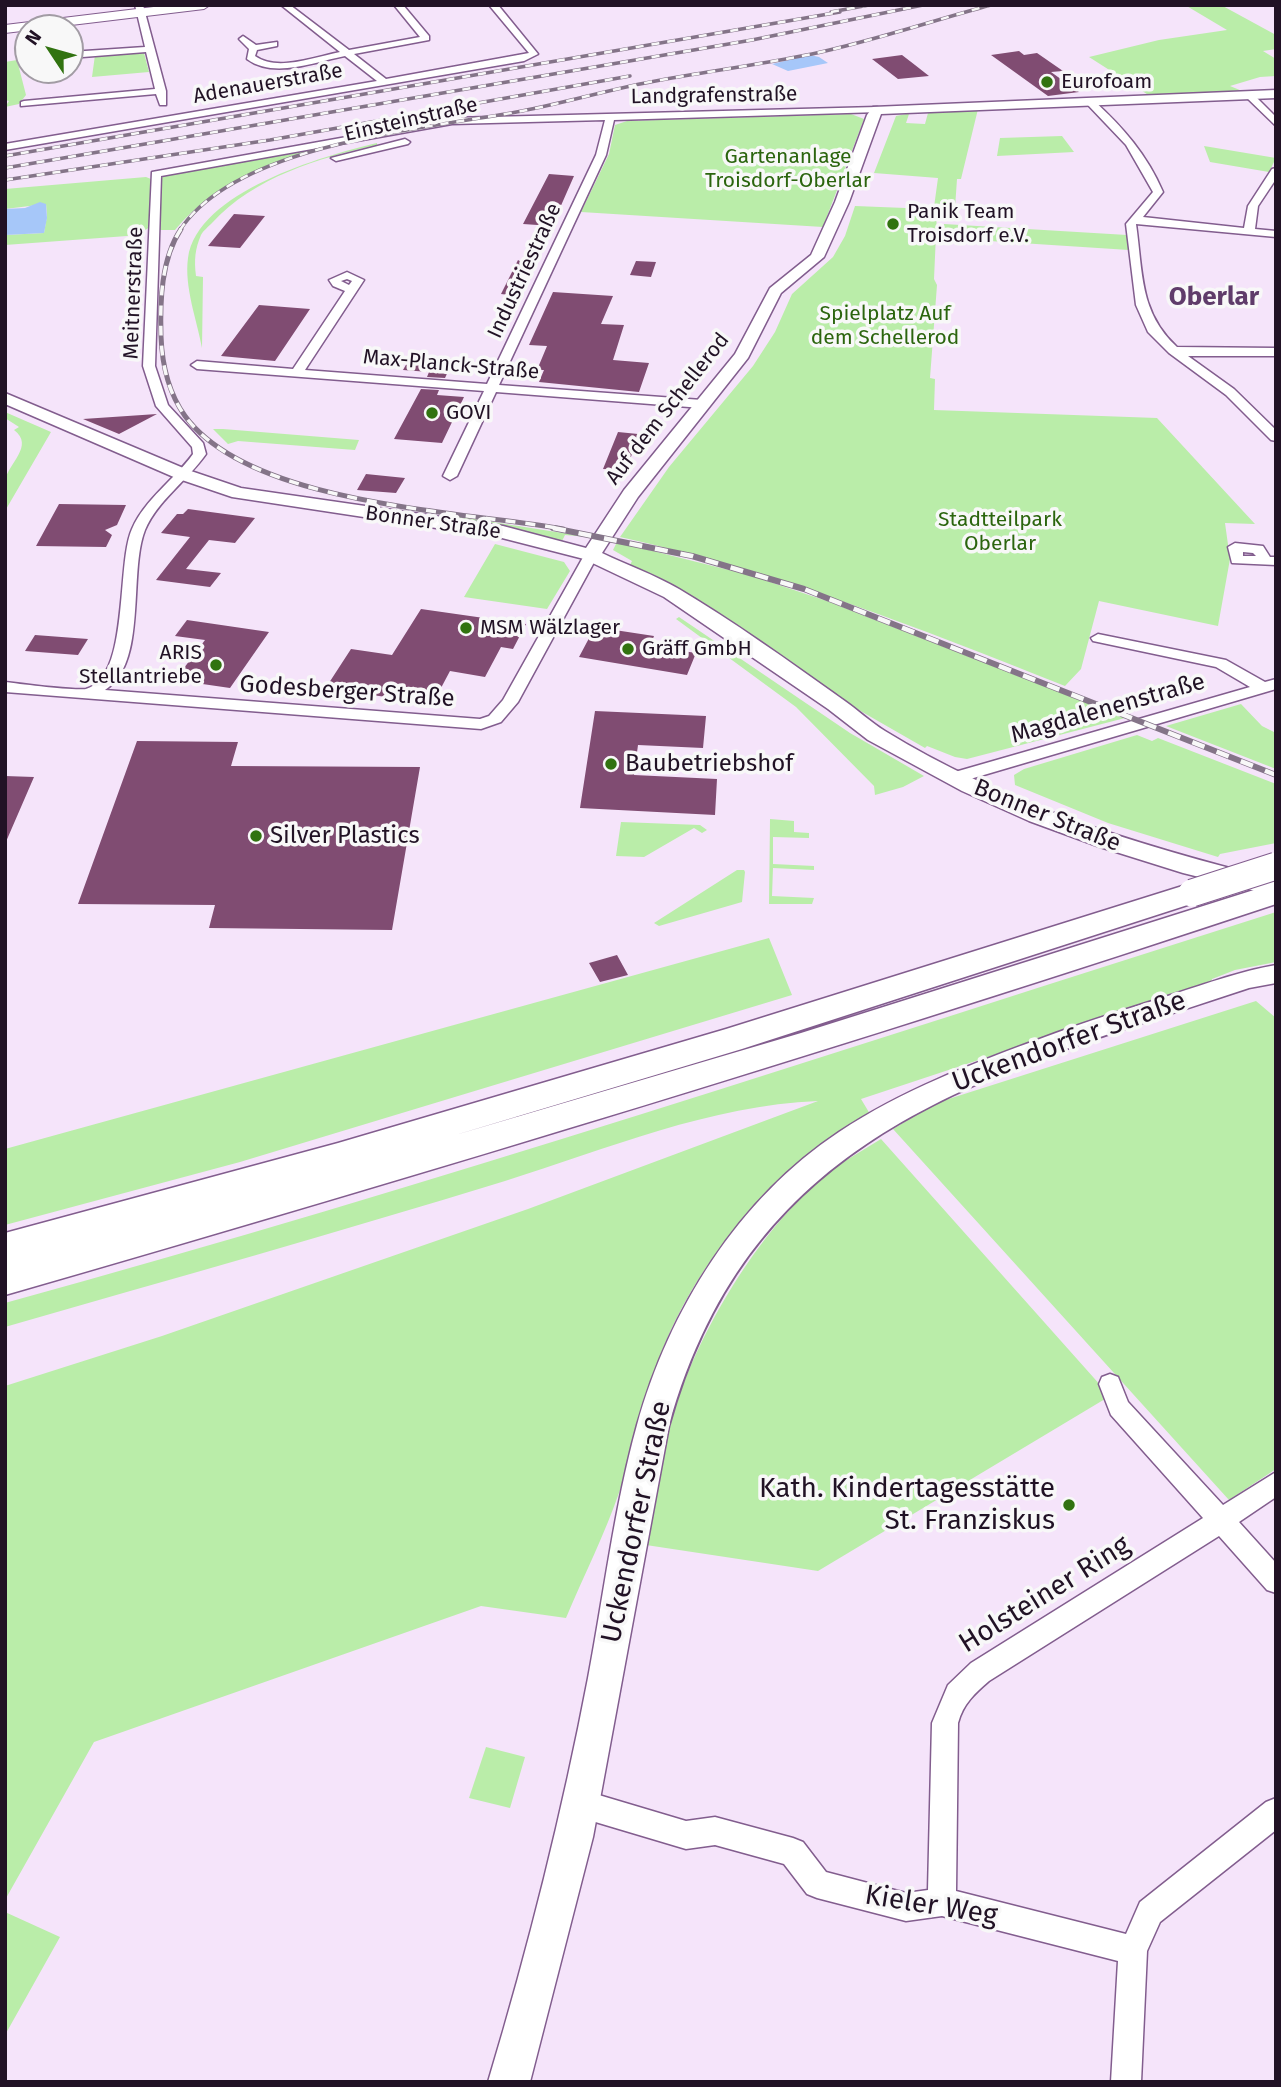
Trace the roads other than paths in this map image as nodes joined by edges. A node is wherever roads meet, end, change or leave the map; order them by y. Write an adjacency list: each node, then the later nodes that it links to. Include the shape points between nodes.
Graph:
1 (204, 5): 5 (main road)
2 (285, 5): 14 (street)
3 (493, 5): 15 (street, Adenauerstraße, via 535,53)
4 (393, 6): 8 (street, via 427,37)
5 (140, 10): 6 (main road); 12 (street)
6 (5, 29)
7 (243, 39): 11 (street)
8 (424, 40): 10 (street); 14 (street)
9 (274, 44): 11 (street)
10 (434, 46)
11 (254, 48): 14 (street, via 250,57 271,67)
12 (149, 49): 13 (street); 16 (street)
13 (84, 54)
14 (348, 54): 15 (street)
15 (384, 82): 23 (street, Adenauerstraße)
16 (161, 91): 20 (street); 23 (street)
17 (1276, 94): 18 (street, Landgrafenstraße)
18 (1249, 95): 19 (street, Landgrafenstraße); 25 (street)
19 (1090, 102): 21 (street, Landgrafenstraße); 32 (street, via 1145,162 1158,192)
20 (24, 104)
21 (877, 110): 22 (street, Landgrafenstraße); 42 (street, Auf dem Schellerod, via 817,257 775,290 742,355)
22 (610, 117): 24 (street, Landgrafenstraße); 40 (street, Industriestraße, via 601,155)
23 (166, 120): 28 (street, Adenauerstraße)
24 (494, 120): 26 (street, Einsteinstraße); 31 (street, Landgrafenstraße, via 452,121)
25 (1276, 123)
26 (432, 136)
27 (420, 139): 29 (street, Einsteinstraße)
28 (5, 147)
29 (336, 158)
30 (1276, 171): 33 (street, via 1253,206)
31 (156, 174): 44 (street, Meitnerstraße, via 149,366 162,406 200,450)
32 (1133, 219): 33 (street); 37 (street, via 1144,313 1154,332)
33 (1249, 232): 34 (street)
34 (1276, 234)
35 (351, 289): 39 (street)
36 (1276, 352): 37 (street)
37 (1178, 353): 43 (street, via 1221,383)
38 (197, 365): 39 (street, Max-Planck-Straße)
39 (297, 372): 40 (street, Max-Planck-Straße)
40 (492, 388): 42 (street, Max-Planck-Straße); 45 (street, Industriestraße)
41 (5, 398): 44 (street, Bonner Straße)
42 (702, 404): 46 (street, Auf dem Schellerod, via 630,494)
43 (1276, 437)
44 (182, 474): 46 (street, Bonner Straße, via 254,497 503,532); 50 (street, via 138,530 119,659 107,684)
45 (450, 477)
46 (591, 555): 50 (street, Godesberger Straße, via 510,702 489,722); 51 (street, Bonner Straße, via 671,593 876,736)
47 (1098, 638): 48 (street, via 1221,663)
48 (1270, 686): 51 (street, Magdalenenstraße)
49 (5, 687): 50 (street, Godesberger Straße)
50 (88, 694)
51 (960, 776): 53 (street, Bonner Straße, via 1129,838); 54 (street, Bonner Straße, via 1037,816 1108,842)
52 (1276, 866): 56 (highway, bridge, via 730,1040 364,1149)
53 (1276, 877)
54 (1276, 891): 57 (highway, via 733,1066 343,1184)
55 (1276, 974): 62 (street, Uckendorfer Straße, via 1247,979 1021,1054 912,1102 813,1166 760,1220 710,1289 679,1348 664,1389 635,1504)
56 (5, 1248)
57 (5, 1279)
58 (1110, 1384): 60 (street, via 1119,1408)
59 (1276, 1483): 60 (street, Holsteiner Ring)
60 (1223, 1520): 61 (street); 64 (street, Holsteiner Ring, via 960,1688 945,1723)
61 (1276, 1581)
62 (582, 1804): 64 (street, Kieler Weg, via 686,1835 715,1831 793,1852 817,1884 906,1907); 66 (street, Uckendorfer Straße)
63 (1276, 1812): 65 (street, via 1150,1912)
64 (942, 1902): 65 (street, Kieler Weg)
65 (1133, 1950): 67 (street)
66 (509, 2082)
67 (1126, 2082)

